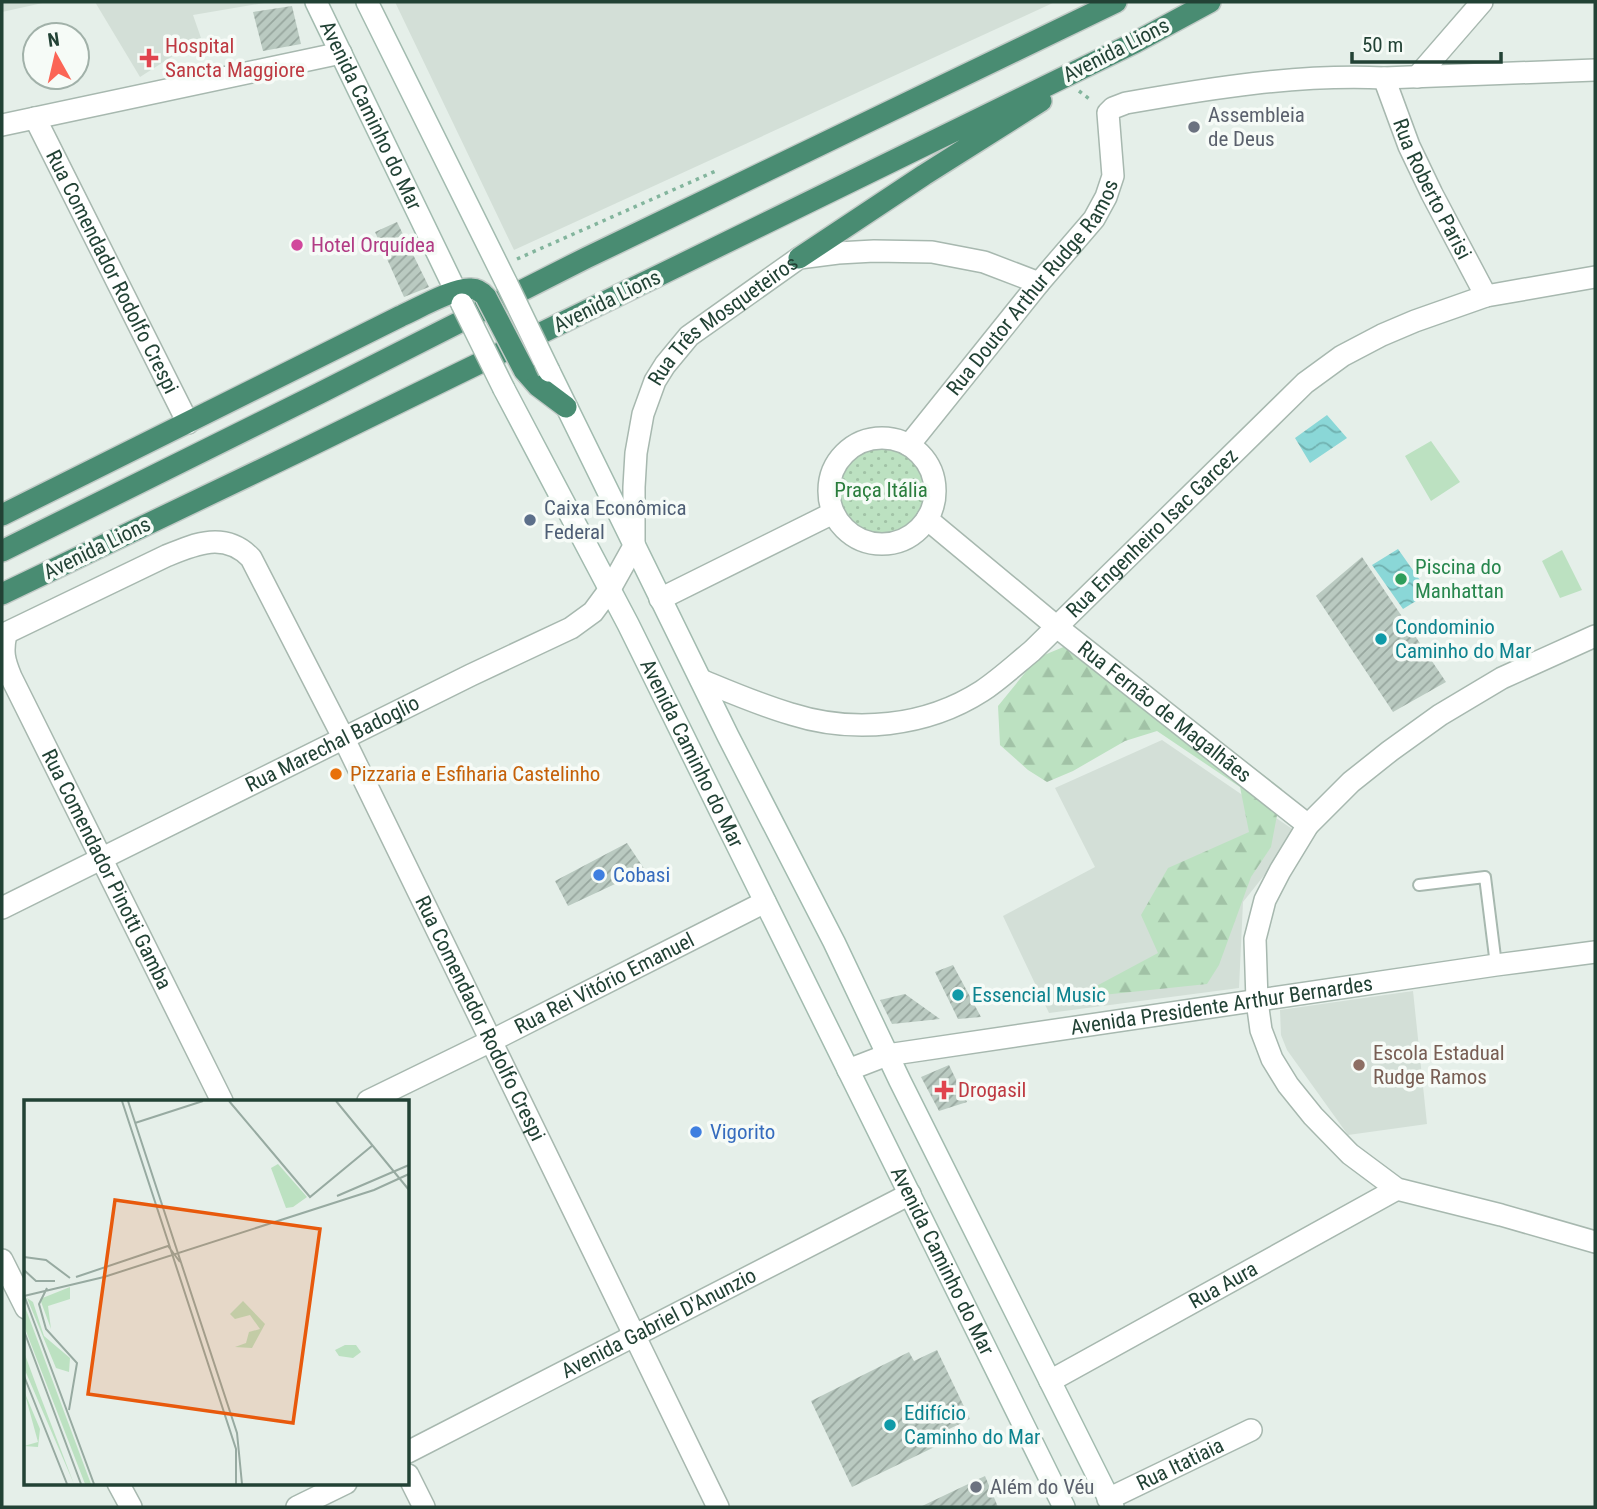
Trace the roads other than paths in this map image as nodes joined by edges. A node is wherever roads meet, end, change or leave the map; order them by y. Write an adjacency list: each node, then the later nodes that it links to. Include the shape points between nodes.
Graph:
1 (316, 2): 7 (street, Avenida Caminho do Mar)
2 (368, 2): 18 (street, Avenida Caminho do Mar, bridge)
3 (1116, 2): 25 (highway, Avenida Lions, via 586,258)
4 (1210, 2): 6 (highway, Avenida Lions)
5 (1482, 2): 10 (street)
6 (1136, 42): 13 (highway); 27 (highway, Avenida Lions)
7 (341, 53): 11 (street); 17 (street, Avenida Caminho do Mar)
8 (1595, 70): 10 (street)
9 (1384, 78): 10 (street); 15 (street, Rua Doutor Arthur Rudge Ramos, via 1317,78 1224,87 1113,108 1108,113 1113,176 1106,197 1090,225); 16 (street, Rua Roberto Parisi, via 1409,146)
10 (1417, 78)
11 (35, 118): 12 (street); 19 (street, Rua Comendador Rodolfo Crespi)
12 (2, 125)
13 (799, 258): 15 (street, Rua Três Mosqueteiros, via 874,251 932,252 984,262); 24 (street, Rua Três Mosqueteiros, via 690,336 664,365 648,398 636,453)
14 (1593, 282): 16 (street, Rua Engenheiro Isac Garcez)
15 (1039, 283): 20 (street, Rua Doutor Arthur Rudge Ramos)
16 (1486, 296): 29 (street, Rua Engenheiro Isac Garcez, via 1382,335 1305,383)
17 (459, 298): 18 (highway, bridge, via 471,289 483,293 524,370); 19 (highway, via 401,317); 26 (street, Avenida Caminho do Mar, bridge)
18 (566, 407): 24 (street, Avenida Caminho do Mar)
19 (188, 423): 22 (highway)
20 (909, 445): 21 (street, via 876,438 846,452 830,480); 23 (street, via 922,455 935,486)
21 (834, 513): 23 (street, via 842,526 870,542 902,540); 28 (street)
22 (2, 515)
23 (927, 519): 29 (street, Rua Fernão de Magalhães)
24 (634, 546): 26 (street, Rua Marechal Badoglio); 28 (street, Avenida Caminho do Mar)
25 (2, 551)
26 (610, 589): 33 (street, Rua Marechal Badoglio, via 593,612 571,628); 37 (street, Avenida Caminho do Mar)
27 (2, 594)
28 (660, 599): 32 (street, Avenida Caminho do Mar)
29 (1057, 627): 32 (street, Rua Engenheiro Isac Garcez, via 982,691 931,715 902,722 855,724 792,715); 34 (street, Rua Fernão de Magalhães)
30 (4, 634): 33 (street, Rua Comendador Rodolfo Crespi, via 166,556 201,543 224,542 251,558); 35 (street, Rua Comendador Pinotti Gamba, via 4,656 11,677)
31 (1595, 636): 34 (street, via 1502,678 1440,715 1351,782)
32 (701, 680): 43 (street, Avenida Caminho do Mar)
33 (344, 739): 35 (street, Rua Marechal Badoglio); 42 (street, Rua Comendador Rodolfo Crespi)
34 (1308, 825): 41 (street, via 1265,900 1255,939)
35 (101, 858): 38 (street, Rua Marechal Badoglio); 45 (street, Rua Comendador Pinotti Gamba)
36 (1419, 885): 40 (lane, via 1485,877)
37 (765, 902): 42 (street, Rua Rei Vitório Emanuel); 44 (street, Avenida Caminho do Mar)
38 (2, 908)
39 (1595, 952): 40 (street, Avenida Presidente Arthur Bernardes)
40 (1496, 965): 41 (street, Avenida Presidente Arthur Bernardes)
41 (1257, 1001): 43 (street, Avenida Presidente Arthur Bernardes); 47 (street, via 1261,1030 1288,1085 1350,1154)
42 (491, 1041): 46 (street, Rua Rei Vitório Emanuel); 52 (street, Rua Comendador Rodolfo Crespi)
43 (887, 1055): 44 (street, Avenida Presidente Arthur Bernardes); 53 (street, Avenida Caminho do Mar)
44 (848, 1070): 48 (street, Avenida Caminho do Mar)
45 (222, 1100)
46 (370, 1100)
47 (1397, 1189): 49 (street); 53 (street, Rua Aura)
48 (910, 1194): 52 (street, Avenida Gabriel D'Anunzio); 64 (street, Avenida Caminho do Mar)
49 (1595, 1242)
50 (10, 1270): 51 (street)
51 (24, 1303)
52 (635, 1336): 55 (street, Avenida Gabriel D'Anunzio); 63 (street, Rua Comendador Rodolfo Crespi)
53 (1050, 1381): 59 (street, Avenida Caminho do Mar)
54 (1251, 1430): 59 (street, Rua Itatiaia)
55 (410, 1451)
56 (410, 1479): 62 (street)
57 (119, 1484): 60 (street)
58 (344, 1484): 61 (street)
59 (1111, 1503)
60 (131, 1507)
61 (297, 1507)
62 (424, 1507)
63 (718, 1507)
64 (1064, 1507)

